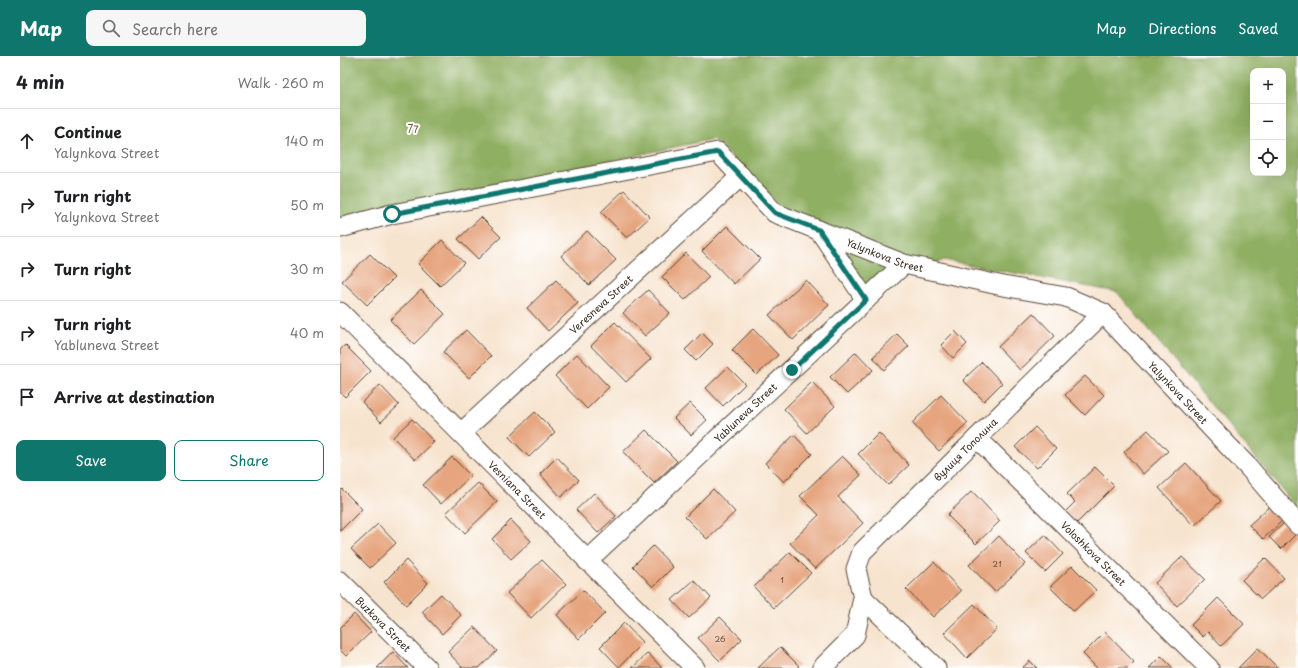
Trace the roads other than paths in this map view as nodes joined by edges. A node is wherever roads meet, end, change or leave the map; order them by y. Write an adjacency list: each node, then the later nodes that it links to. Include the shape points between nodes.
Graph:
1 (741, 176): 2 (street, Yalynkova Street, via 718,152 392,214); 3 (street, Yalynkova Street, via 775,213); 8 (street, Veresneva Street)
2 (340, 228)
3 (819, 230): 4 (street, Yalynkova Street); 5 (street)
4 (904, 264): 5 (street, Yabluneva Street); 7 (street, Yalynkova Street, via 1066,297)
5 (866, 300): 11 (street, Yabluneva Street)
6 (340, 312): 8 (street, Vesniana Street)
7 (1103, 313): 9 (street, вулиця Тополина); 10 (street, Yalynkova Street, via 1249,468)
8 (461, 433): 11 (street, Vesniana Street)
9 (977, 438): 13 (street, вулиця Тополина, via 862,552 856,569); 18 (street, Voloshkova Street)
10 (1298, 525)
11 (587, 561): 15 (street, Vesniana Street)
12 (340, 581): 14 (street, Buzkova Street)
13 (863, 598): 16 (street, via 855,635); 17 (street)
14 (427, 668)
15 (695, 668)
16 (822, 668)
17 (936, 668)
18 (1209, 668)

